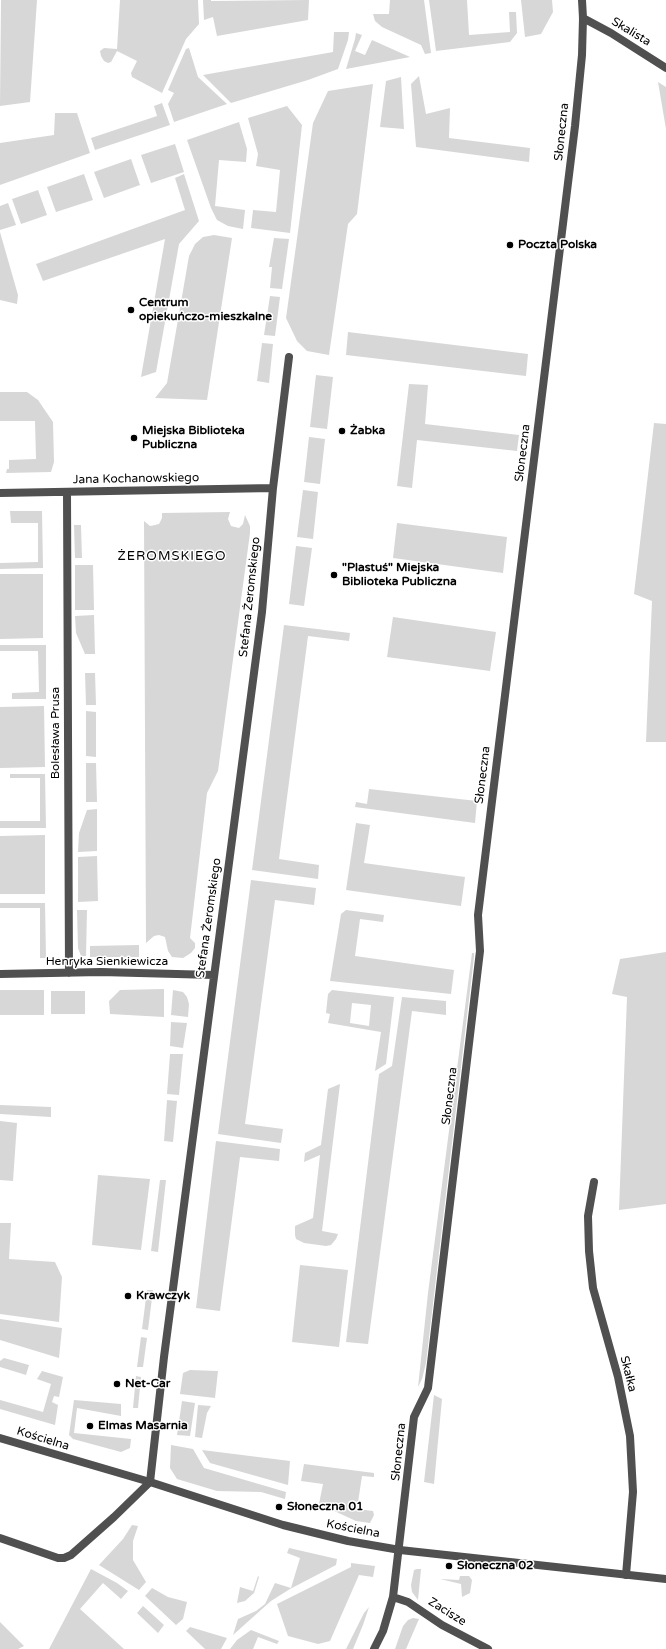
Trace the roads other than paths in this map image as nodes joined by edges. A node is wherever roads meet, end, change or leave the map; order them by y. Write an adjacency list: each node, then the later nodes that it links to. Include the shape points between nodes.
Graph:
1 (582, 0): 2 (street, Słoneczna)
2 (583, 18): 3 (street, Skalista); 15 (street, Słoneczna, via 575,126 478,915 480,950 428,1388 414,1417)
3 (666, 68)
4 (289, 357): 5 (street, Stefana Żeromskiego)
5 (273, 488): 7 (street, Jana Kochanowskiego); 10 (street, Stefana Żeromskiego, via 262,612)
6 (0, 493): 7 (street, Jana Kochanowskiego)
7 (67, 493): 8 (street, Bolesława Prusa)
8 (69, 973): 9 (street, Henryka Sienkiewicza); 10 (street, Henryka Sienkiewicza)
9 (0, 974)
10 (214, 975): 13 (street, Stefana Żeromskiego)
11 (594, 1182): 16 (street, Skałka, via 588,1216 593,1288 618,1377 630,1436 633,1492)
12 (0, 1438): 13 (street, Kościelna)
13 (150, 1482): 14 (street, via 114,1518 71,1555 64,1558); 15 (street, Kościelna, via 289,1526 348,1541)
14 (0, 1538)
15 (400, 1550): 16 (street, Kościelna); 18 (street, Słoneczna)
16 (626, 1575): 17 (street, Kościelna)
17 (666, 1579)
18 (393, 1597): 19 (street, Słoneczna, via 383,1631); 20 (street, Zacisze, via 408,1602 442,1625)
19 (374, 1649)
20 (488, 1649)

